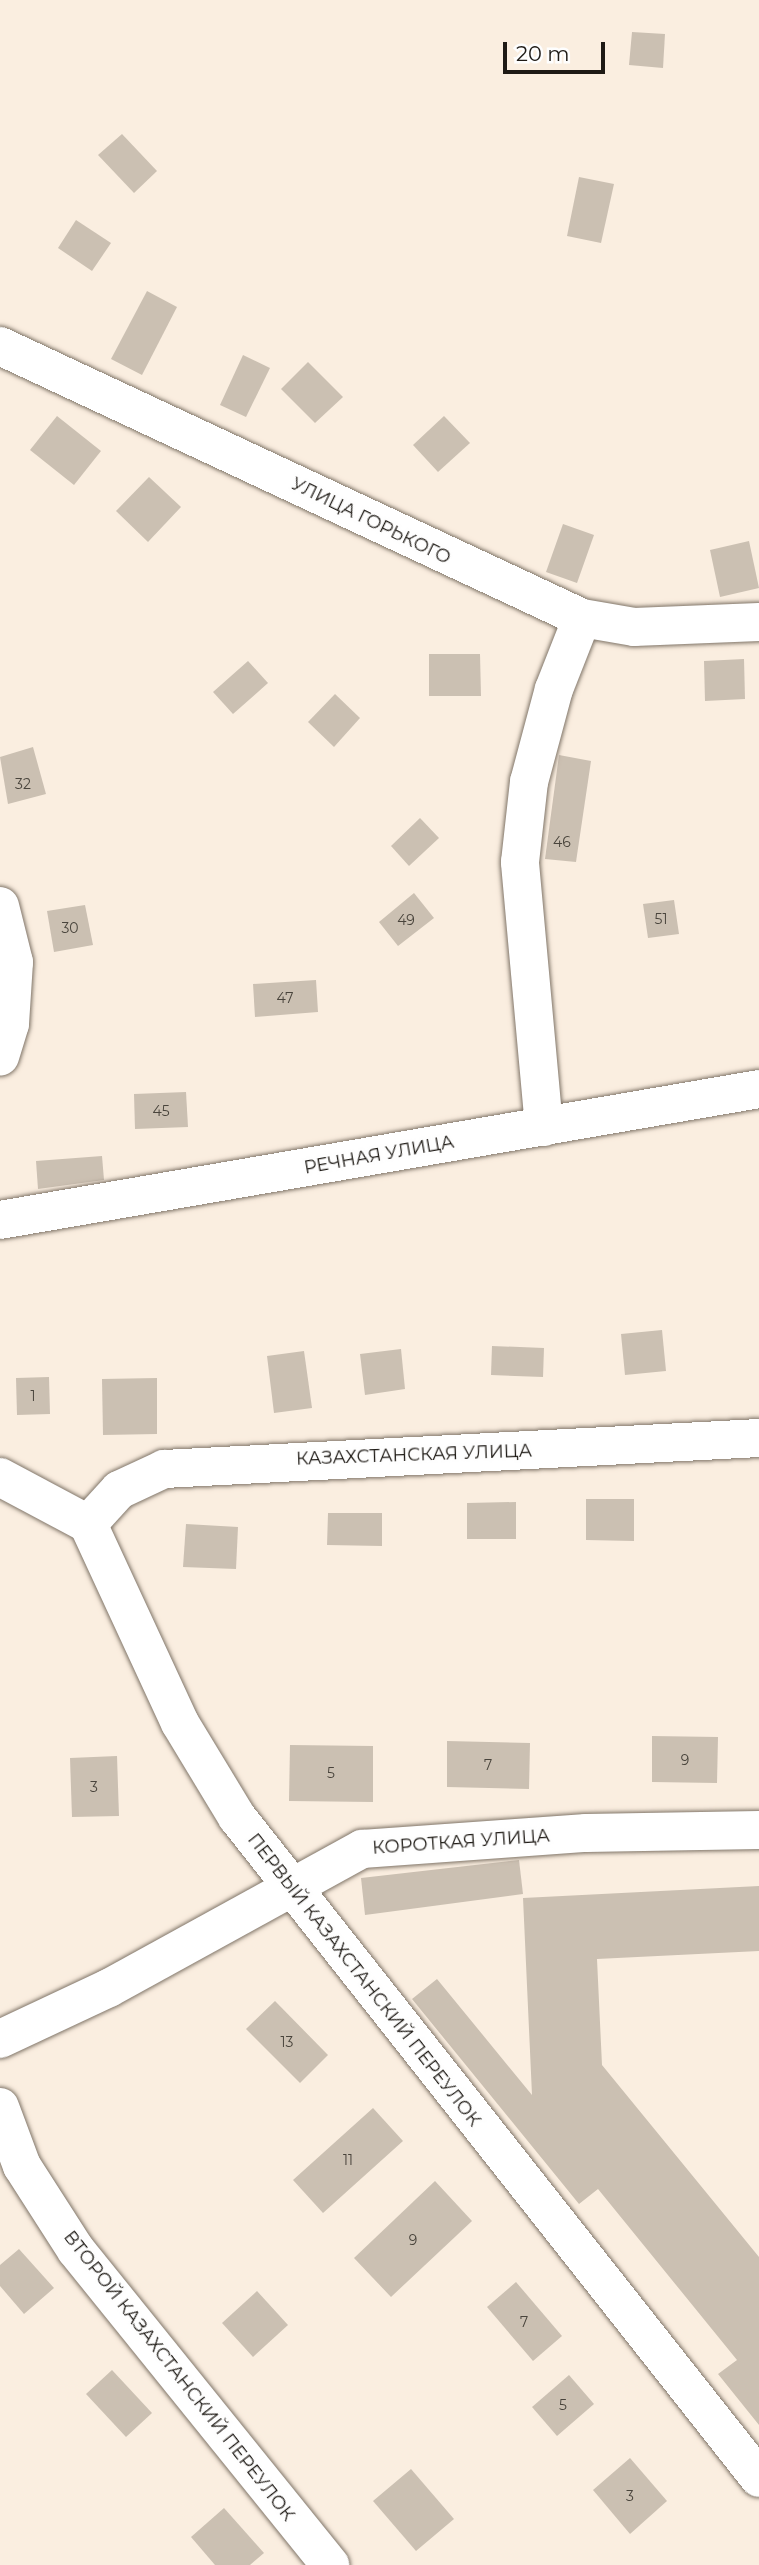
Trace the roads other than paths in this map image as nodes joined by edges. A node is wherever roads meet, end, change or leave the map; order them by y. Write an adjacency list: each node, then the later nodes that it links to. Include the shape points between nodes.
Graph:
1 (3, 355): 2 (street, УЛИЦА ГОРЬКОГО)
2 (582, 618): 3 (street, УЛИЦА ГОРЬКОГО, via 634,627); 7 (street, via 554,689 530,782 520,862)
3 (759, 622)
4 (0, 906): 5 (street, via 14,962 10,1024)
5 (0, 1056)
6 (759, 1089): 7 (street, РЕЧНАЯ УЛИЦА)
7 (544, 1127): 8 (street, РЕЧНАЯ УЛИЦА)
8 (0, 1220)
9 (759, 1438): 11 (street, КАЗАХСТАНСКАЯ УЛИЦА, via 164,1469 120,1490)
10 (0, 1477): 11 (street)
11 (88, 1524): 13 (street, ПЕРВЫЙ КАЗАХСТАНСКИЙ ПЕРЕУЛОК, via 180,1723)
12 (759, 1830): 13 (street, КОРОТКАЯ УЛИЦА, via 586,1833 362,1849)
13 (289, 1889): 14 (street, КОРОТКАЯ УЛИЦА, via 109,1988); 16 (street, ПЕРВЫЙ КАЗАХСТАНСКИЙ ПЕРЕУЛОК)
14 (0, 2039)
15 (0, 2107): 17 (street, ВТОРОЙ КАЗАХСТАНСКИЙ ПЕРЕУЛОК, via 22,2166 76,2250)
16 (759, 2478)
17 (330, 2565)

